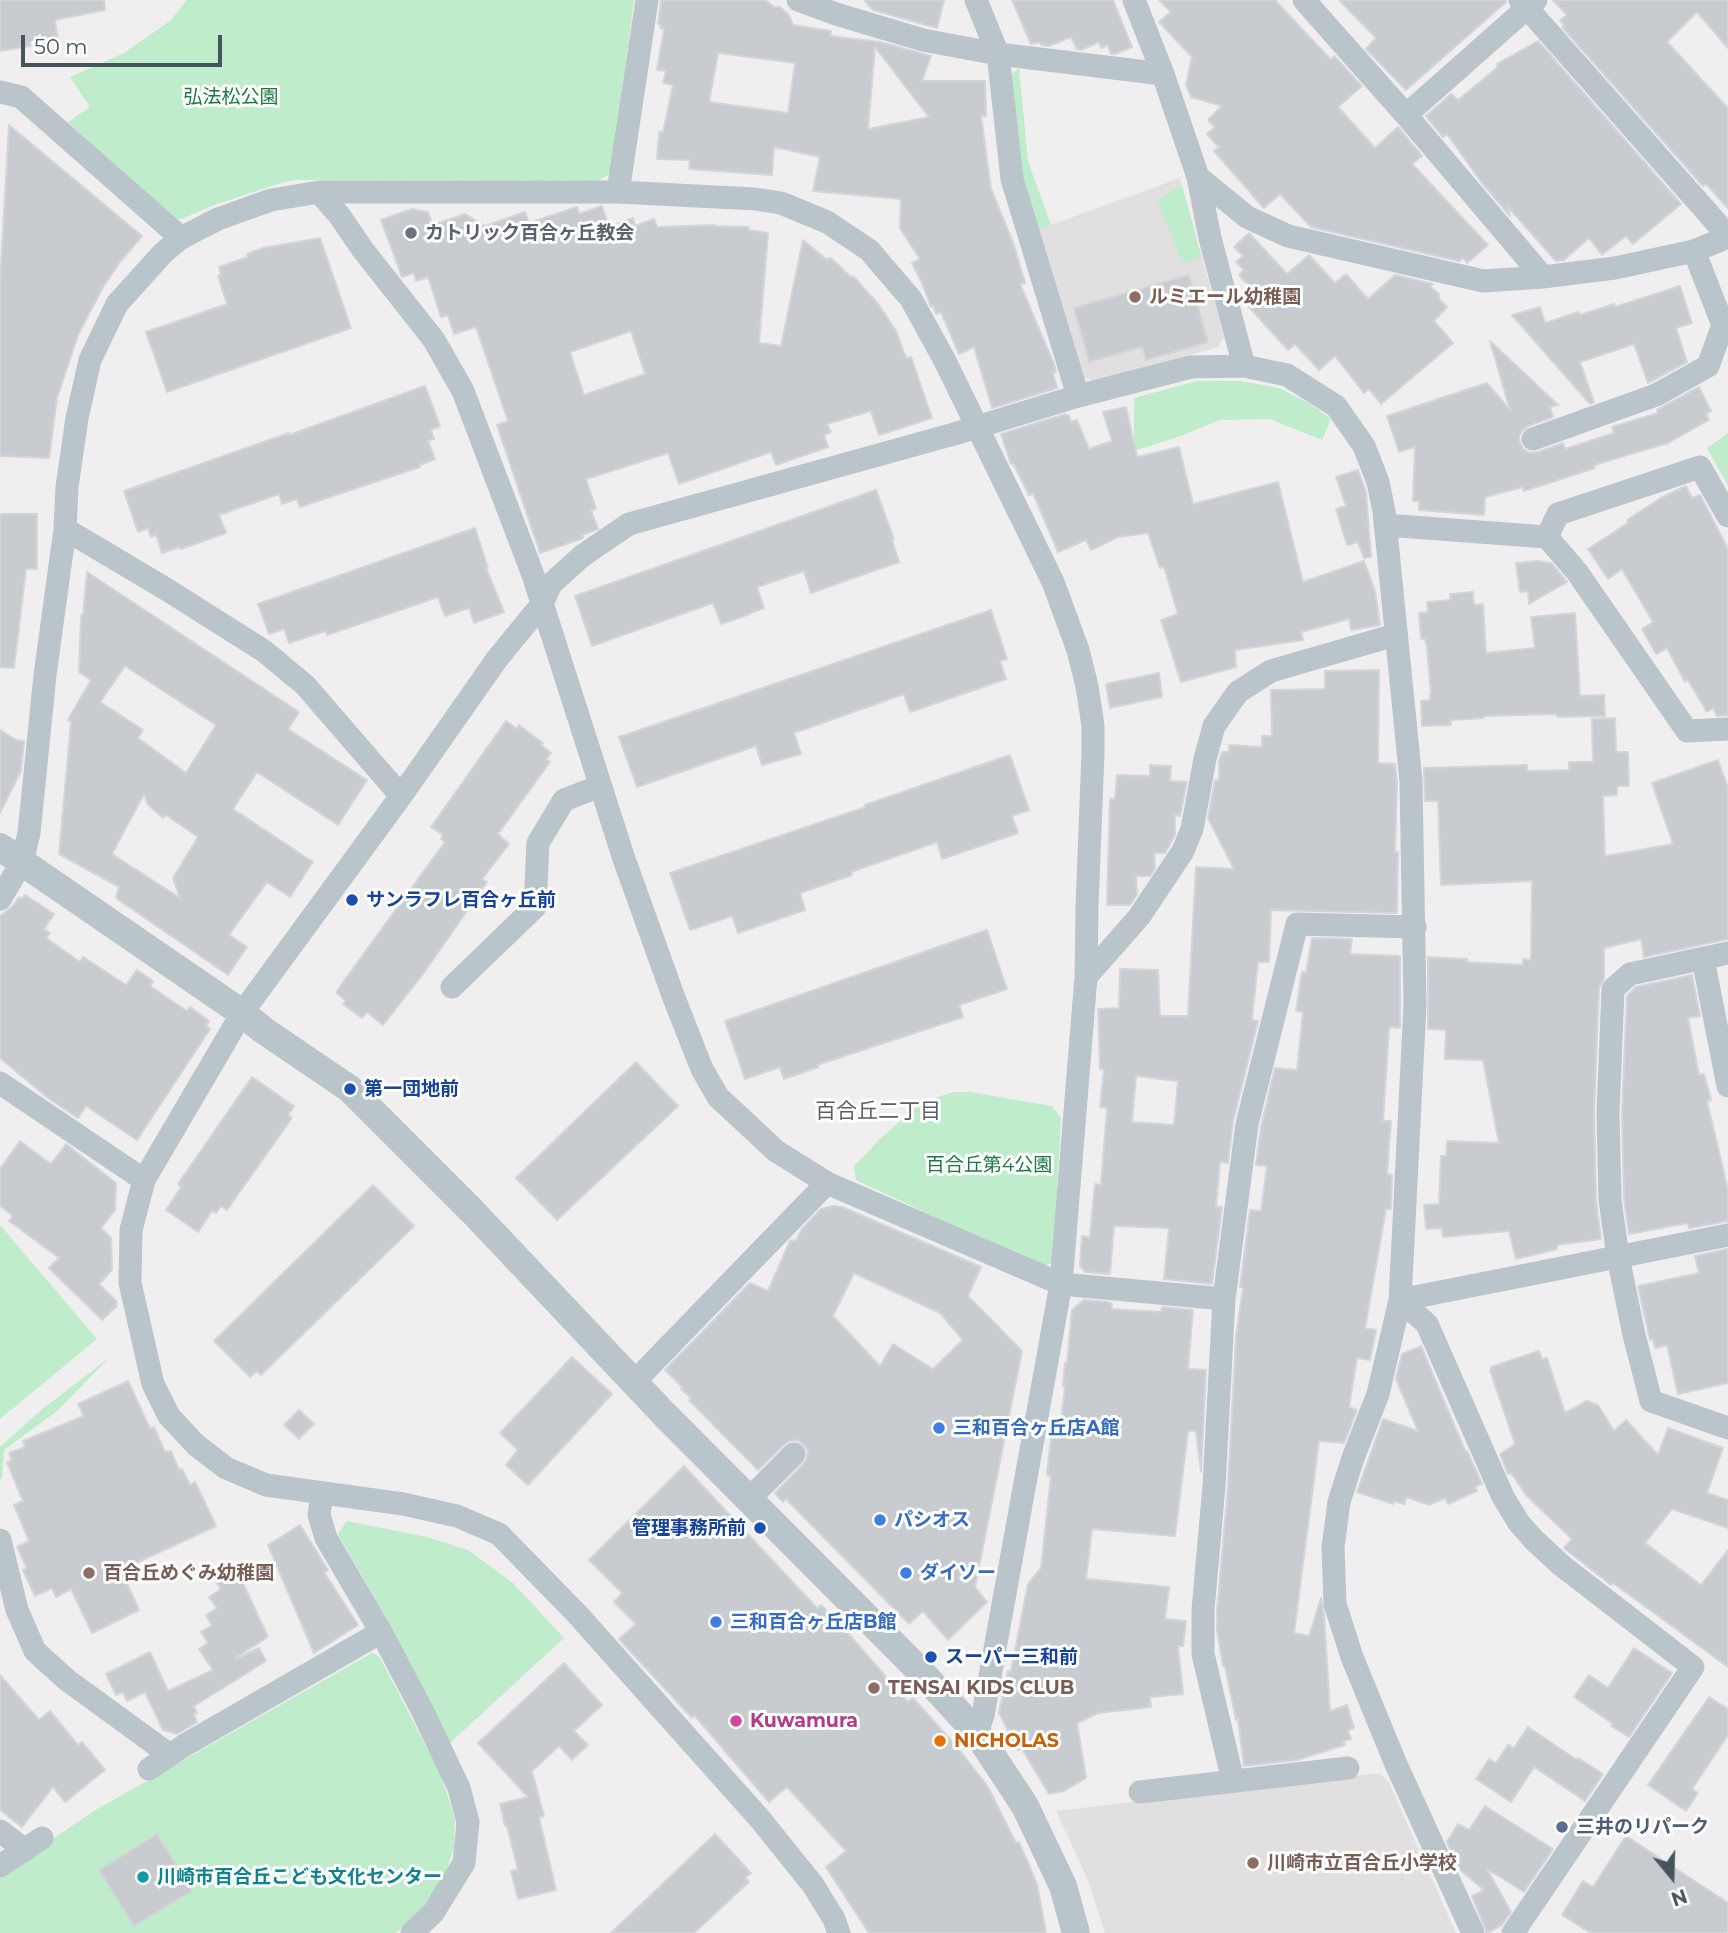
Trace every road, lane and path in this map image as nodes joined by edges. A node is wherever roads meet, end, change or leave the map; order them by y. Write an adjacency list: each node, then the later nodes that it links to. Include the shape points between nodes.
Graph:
1 (647, 0): 13 (street)
2 (798, 0): 7 (street, via 923,40)
3 (976, 0): 7 (street)
4 (1134, 0): 8 (street)
5 (1304, 0): 10 (street)
6 (1528, 3): 10 (street); 14 (street)
7 (998, 54): 8 (street); 19 (street, via 1013,179)
8 (1163, 74): 11 (street)
9 (0, 92): 15 (street, via 21,97)
10 (1406, 115): 17 (street)
11 (1198, 177): 17 (street, via 1247,217 1288,236 1483,281); 18 (street)
12 (319, 192): 13 (street); 15 (street, via 271,200); 26 (street, via 434,340 463,391)
13 (618, 192): 20 (street, via 755,199 827,222 869,250 911,299)
14 (1728, 236): 16 (street)
15 (181, 238): 24 (street, via 117,304 90,360 77,418)
16 (1694, 251): 17 (street); 21 (street, via 1723,325 1708,366 1656,395)
17 (1543, 277)
18 (1244, 366): 19 (street, via 1191,367); 23 (street, via 1287,375 1336,406 1364,446 1378,482)
19 (1078, 396): 20 (street)
20 (977, 427): 26 (street, via 629,524 551,584); 36 (street, via 1053,582 1079,650 1087,686 1093,753)
21 (1533, 439)
22 (1728, 516): 25 (street, via 1700,467 1558,514)
23 (1385, 525): 25 (street); 27 (street)
24 (65, 529): 30 (street, via 264,651 305,685); 31 (street, via 29,833)
25 (1547, 537): 28 (street, via 1577,572 1687,731)
26 (542, 604): 29 (street); 30 (street, via 497,659)
27 (1395, 635): 33 (street, via 1411,781); 36 (street, via 1271,671 1238,692 1214,726 1183,851 1139,917)
28 (1728, 729)
29 (600, 786): 37 (street, via 564,800 538,843 535,907); 42 (street, via 674,998 718,1097 776,1151)
30 (401, 796): 38 (street)
31 (11, 855): 32 (street); 38 (street)
32 (0, 899)
33 (1415, 927): 46 (street, via 1297,924 1247,1124); 47 (street)
34 (1728, 953): 35 (street)
35 (1703, 959): 40 (street); 44 (street, via 1630,974 1613,989 1608,1126 1610,1200)
36 (1086, 977): 45 (street)
37 (452, 988)
38 (242, 1013): 41 (street); 48 (street, via 350,1089)
39 (0, 1083): 41 (street)
40 (1728, 1086)
41 (144, 1180): 51 (street, via 131,1230 130,1283 153,1384 169,1416 226,1468 266,1485)
42 (827, 1183): 45 (street); 48 (street)
43 (1728, 1234): 44 (street)
44 (1618, 1256): 47 (street); 49 (street, via 1651,1401)
45 (1061, 1284): 46 (street); 55 (street)
46 (1224, 1299): 59 (street, via 1203,1654)
47 (1400, 1300): 66 (street, via 1378,1394 1339,1502 1333,1547 1335,1604 1395,1762); 67 (street, via 1427,1324 1503,1497 1520,1523 1561,1565 1693,1667)
48 (634, 1382): 52 (street)
49 (1728, 1428)
50 (794, 1454): 52 (street)
51 (322, 1494): 54 (street, via 318,1515 326,1538); 64 (street, via 457,1516 499,1534 761,1819 813,1885)
52 (750, 1499): 55 (street)
53 (0, 1541): 56 (street, via 17,1610 36,1651 67,1680)
54 (381, 1632): 56 (street); 63 (street, via 459,1788 467,1822 464,1863 432,1913)
55 (977, 1733): 65 (street, via 1025,1806 1063,1886)
56 (170, 1755): 58 (street)
57 (1348, 1768): 59 (street)
58 (149, 1769)
59 (1233, 1781): 60 (street)
60 (1140, 1793)
61 (0, 1831): 62 (street, via 33,1844)
62 (0, 1866)
63 (412, 1933)
64 (839, 1933)
65 (1076, 1933)
66 (1473, 1933)
67 (1513, 1933)

